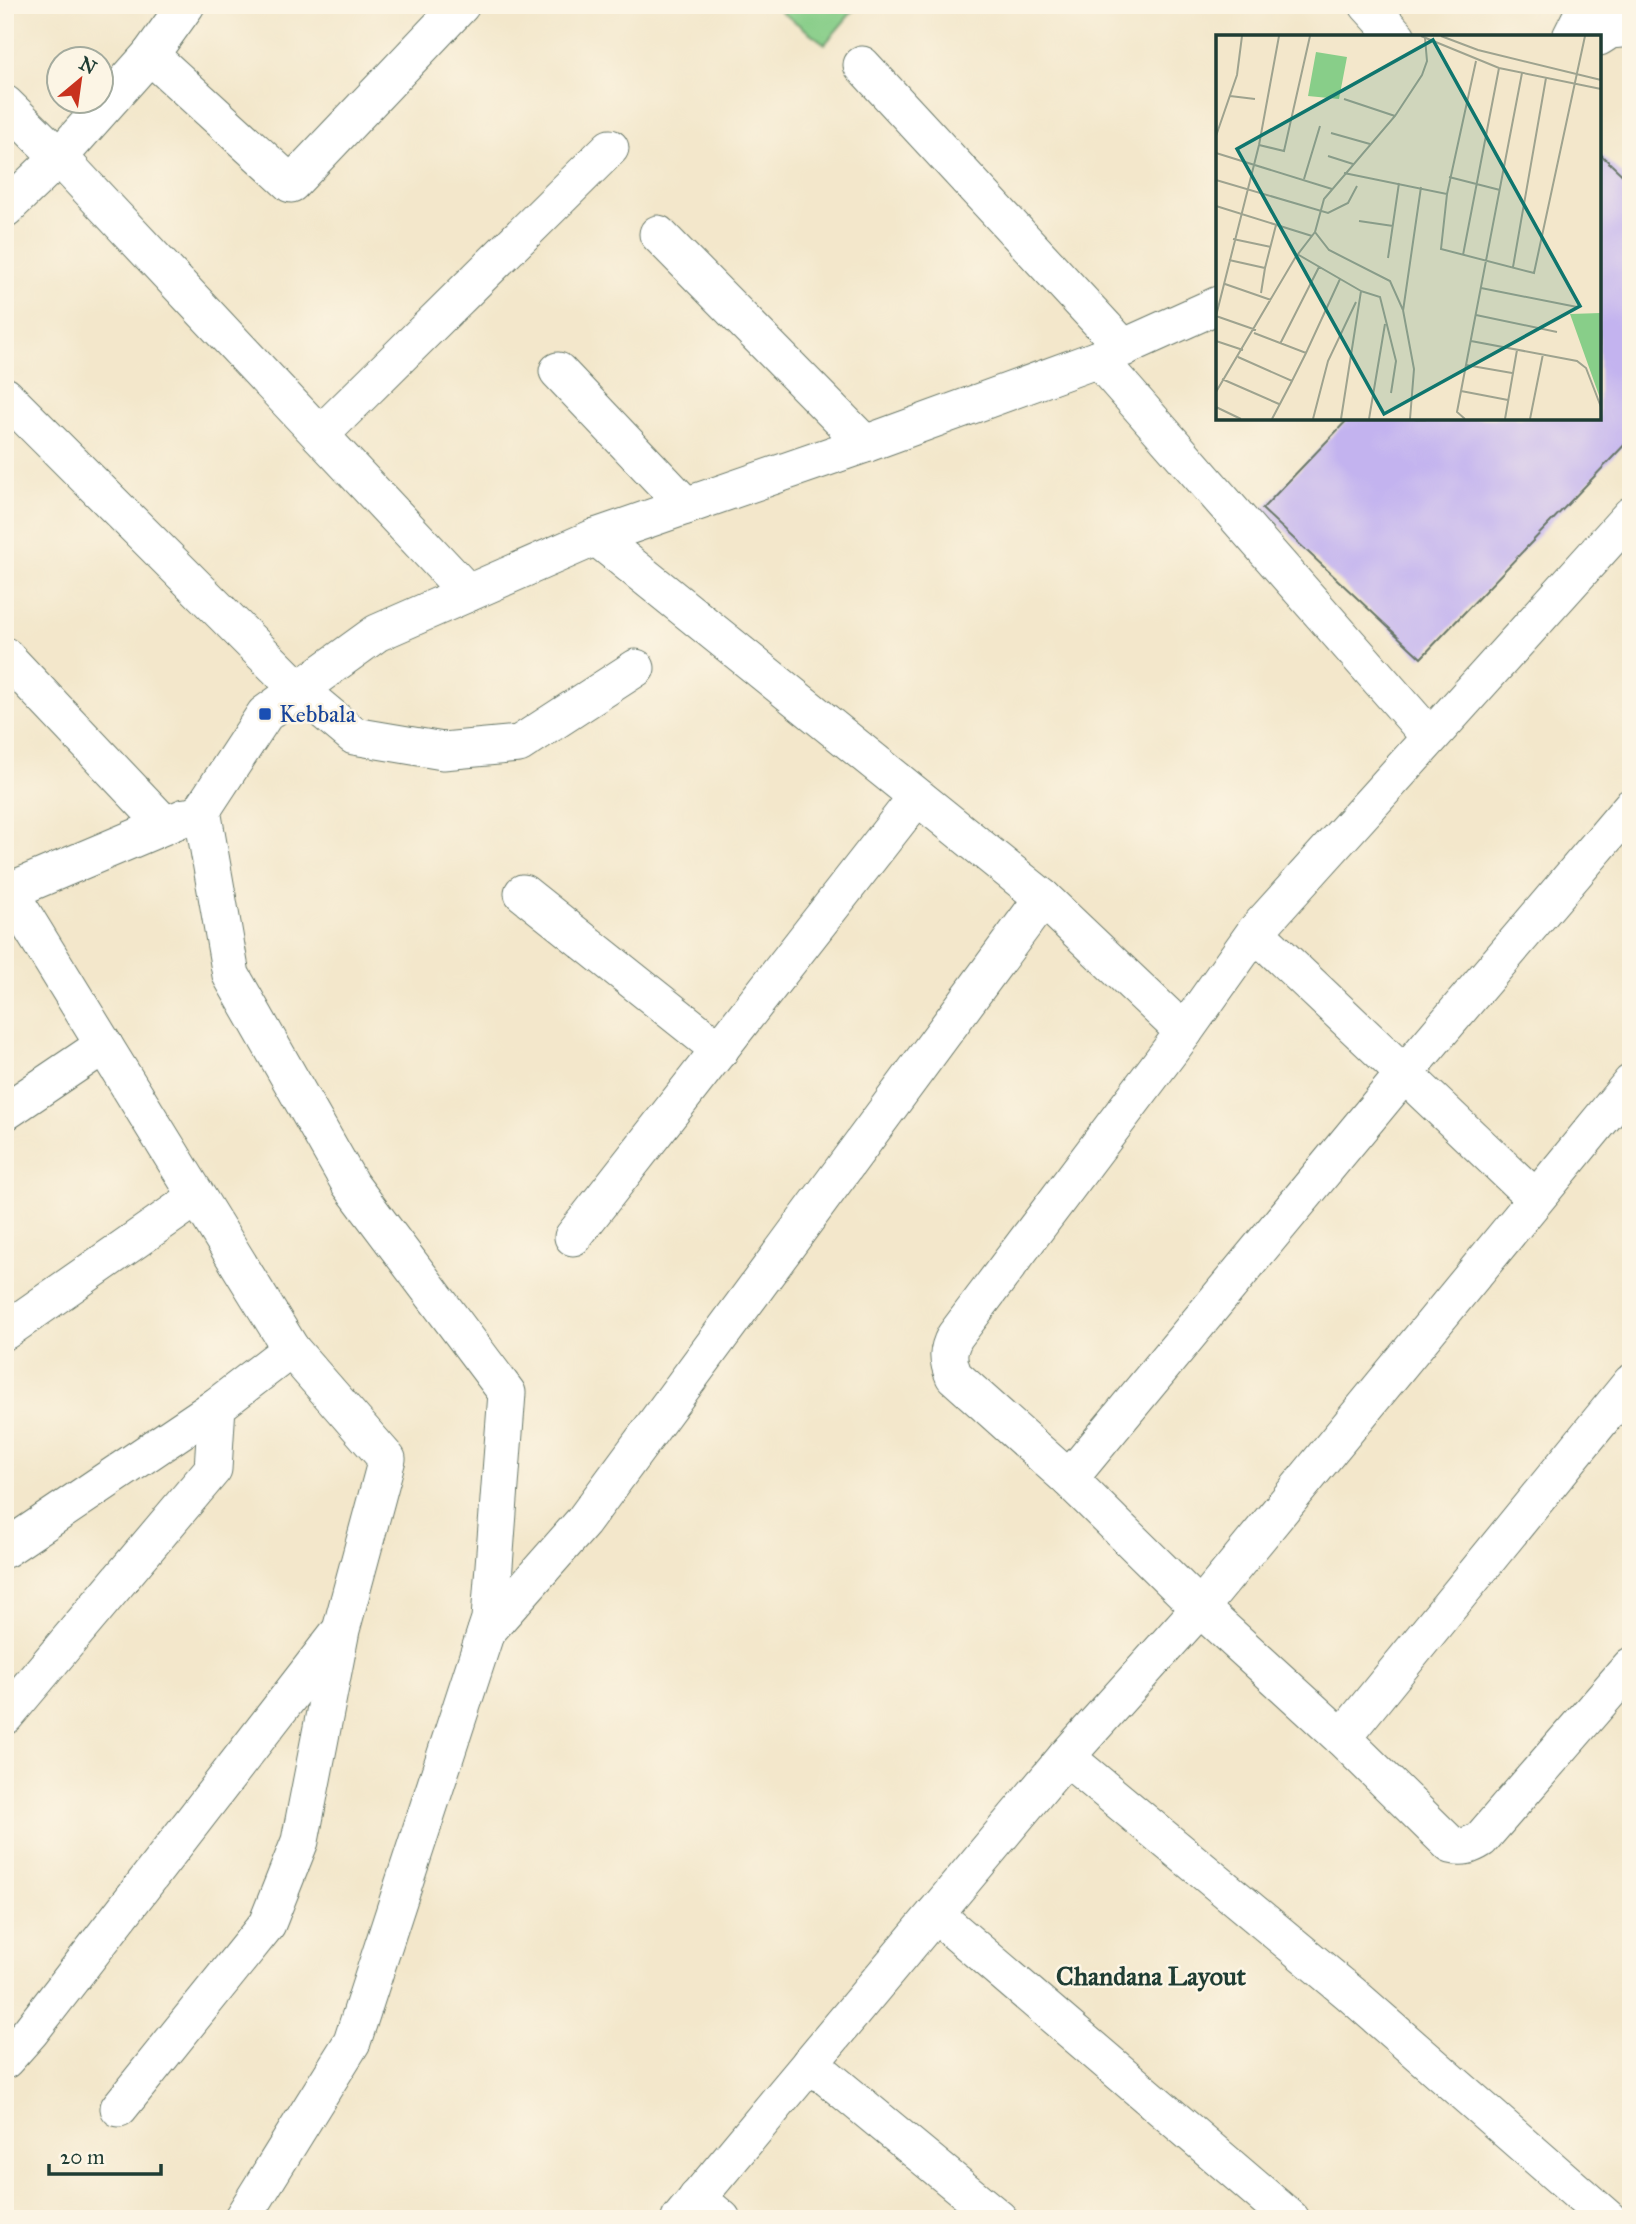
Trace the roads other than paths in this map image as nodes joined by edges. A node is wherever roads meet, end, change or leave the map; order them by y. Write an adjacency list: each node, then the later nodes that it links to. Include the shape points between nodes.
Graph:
1 (186, 5): 9 (street)
2 (461, 5): 9 (street, via 291,184)
3 (1368, 5): 6 (street)
4 (1587, 5): 7 (street)
5 (1631, 28): 8 (street)
6 (1395, 35)
7 (1572, 35)
8 (1601, 36)
9 (150, 55): 13 (street)
10 (862, 65): 17 (street)
11 (5, 104): 13 (street)
12 (610, 148): 20 (street)
13 (59, 157): 14 (street); 20 (street)
14 (5, 209)
15 (658, 234): 21 (street)
16 (1216, 306): 17 (street)
17 (1111, 354): 21 (street); 29 (street)
18 (558, 371): 22 (street)
19 (5, 396): 28 (street)
20 (320, 435): 25 (street)
21 (866, 444): 22 (street)
22 (686, 506): 24 (street)
23 (1631, 515): 29 (street)
24 (596, 537): 25 (street); 30 (street)
25 (468, 593): 28 (street, via 377,633)
26 (5, 656): 33 (street)
27 (636, 668): 28 (street, via 519,744 443,751 354,736)
28 (299, 690): 32 (street, via 265,714)
29 (1430, 737): 37 (street)
30 (916, 797): 36 (street); 40 (street)
31 (1631, 807): 41 (street)
32 (202, 810): 33 (street); 55 (street, via 231,975 350,1184 507,1393)
33 (165, 825): 34 (street)
34 (7, 892): 39 (street)
35 (523, 893): 40 (street)
36 (1043, 898): 38 (street); 55 (street, via 583,1522)
37 (1255, 932): 38 (street); 41 (street)
38 (1184, 1032): 51 (street, via 948,1349 954,1376)
39 (104, 1045): 43 (street); 44 (street)
40 (720, 1050): 46 (street)
41 (1404, 1074): 45 (street); 51 (street)
42 (1631, 1083): 45 (street)
43 (5, 1112)
44 (197, 1197): 47 (street); 48 (street)
45 (1535, 1198): 53 (street)
46 (573, 1237)
47 (5, 1331)
48 (290, 1349): 50 (street); 54 (street, via 387,1459)
49 (1631, 1383): 58 (street)
50 (217, 1406): 52 (street); 57 (street, via 213,1469)
51 (1069, 1479): 53 (street)
52 (5, 1549)
53 (1200, 1608): 58 (street); 59 (street)
54 (341, 1630): 61 (street); 63 (street, via 300,1841 267,1924)
55 (486, 1632): 65 (street, via 352,2042)
56 (1631, 1665): 58 (street, via 1481,1839 1461,1848 1451,1845)
57 (5, 1716)
58 (1342, 1738)
59 (1066, 1757): 60 (street); 68 (street, via 1350,1993)
60 (935, 1914): 62 (street); 67 (street)
61 (5, 2060)
62 (810, 2063): 64 (street); 66 (street)
63 (119, 2108)
64 (700, 2212)
65 (242, 2219)
66 (999, 2219)
67 (1291, 2219)
68 (1608, 2219)

